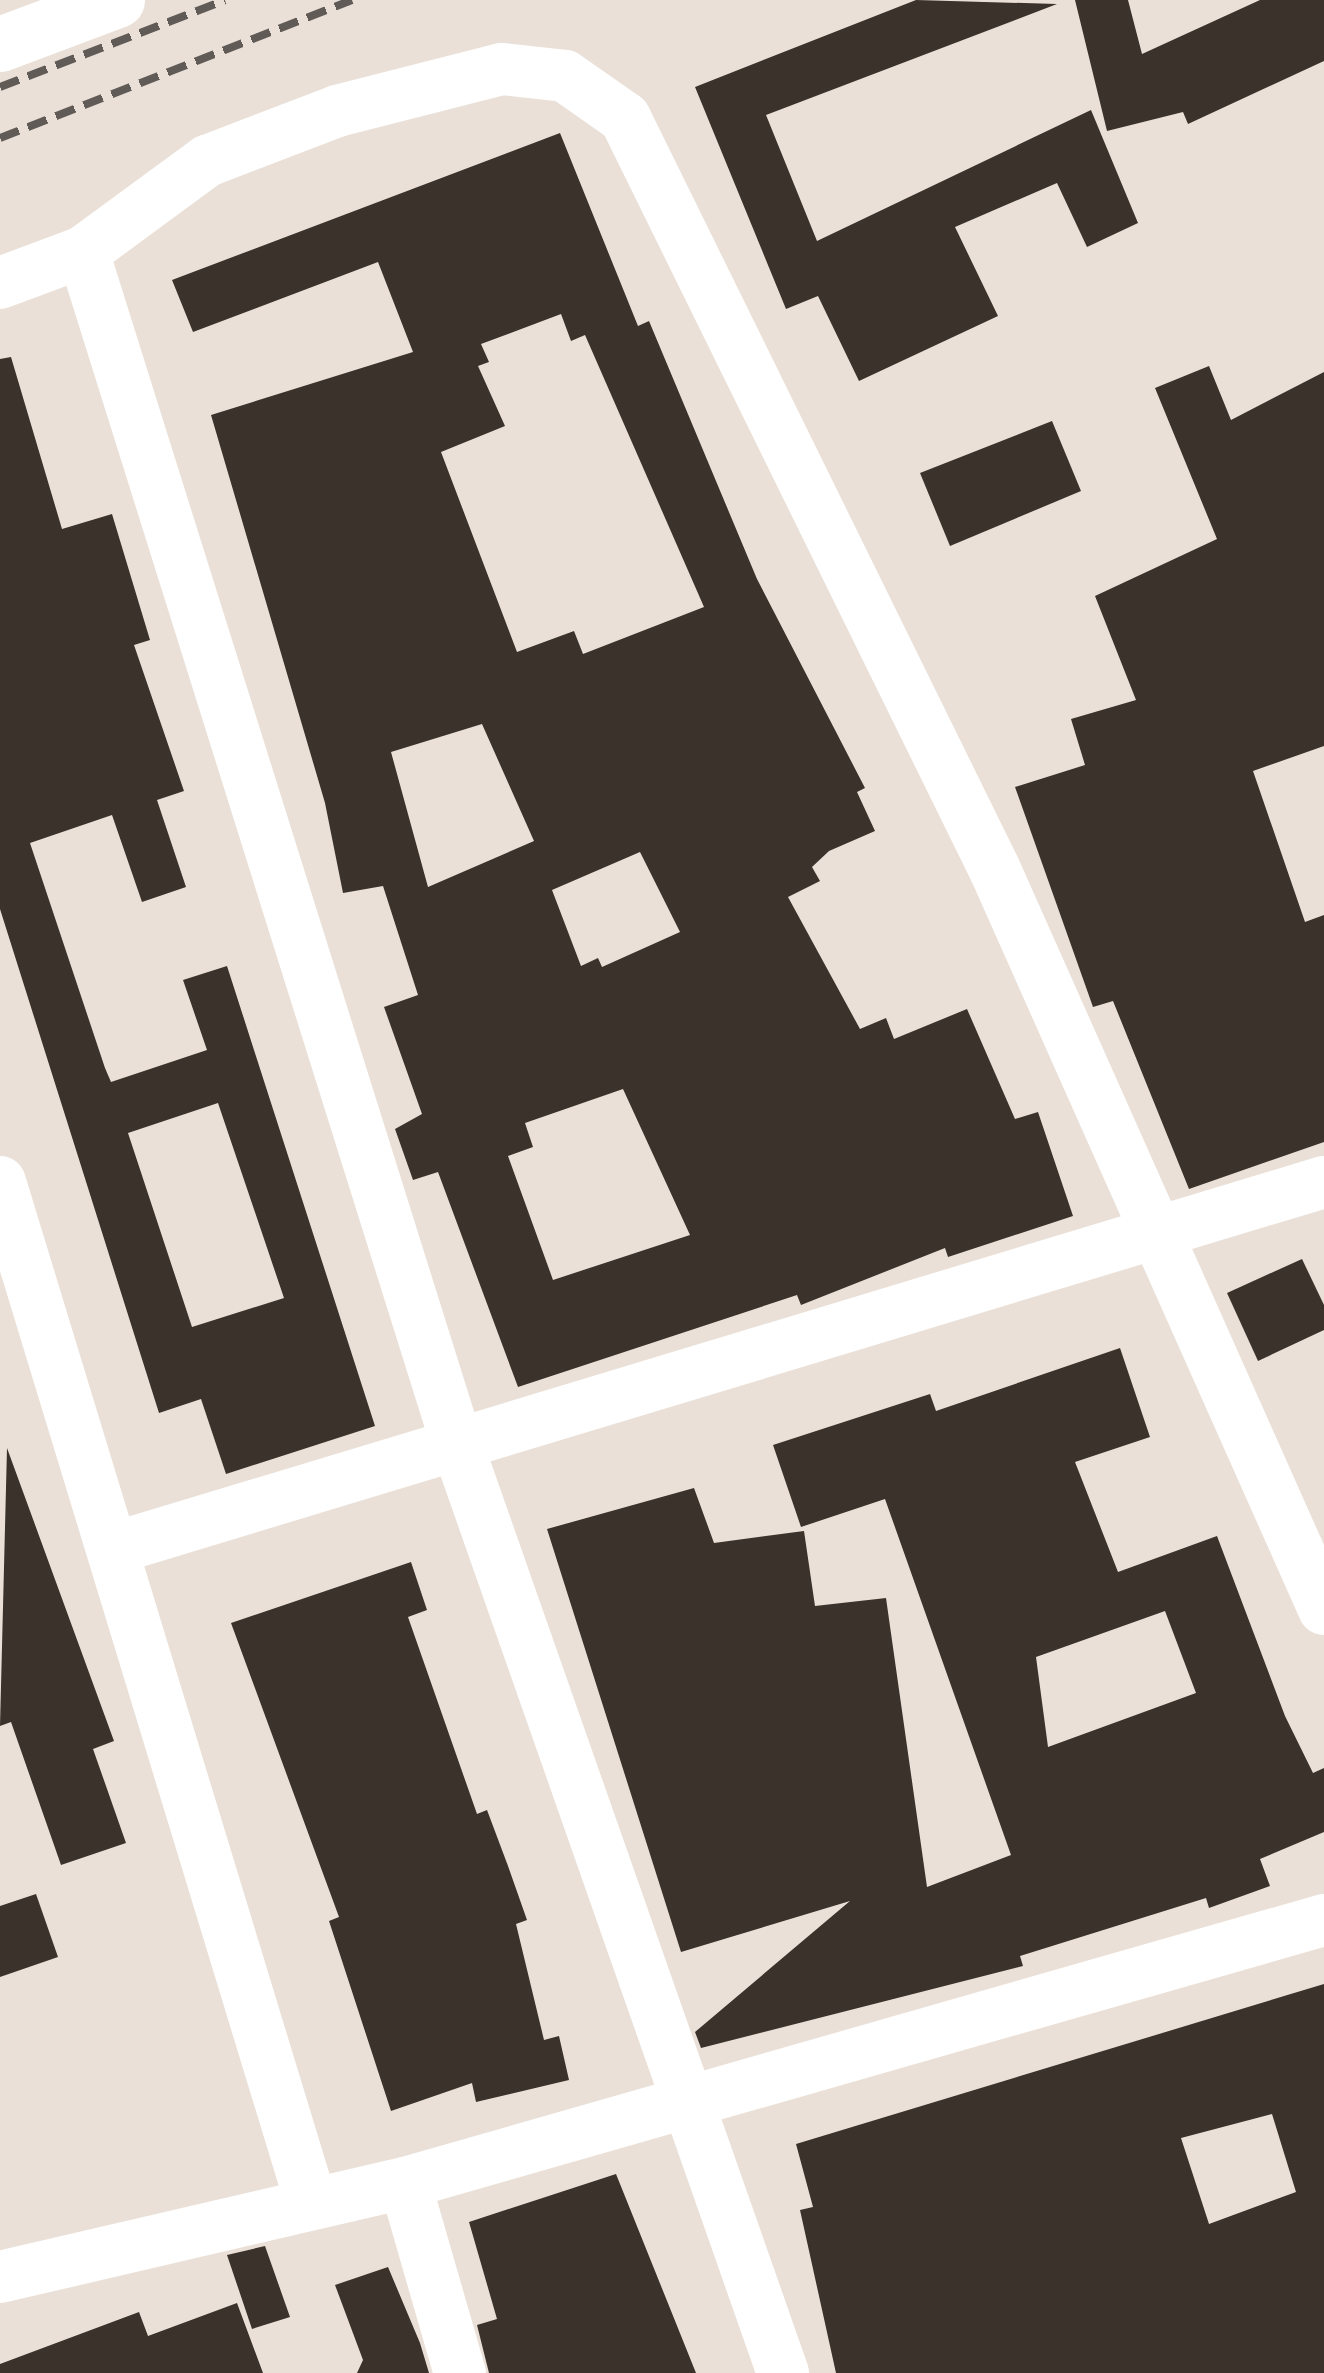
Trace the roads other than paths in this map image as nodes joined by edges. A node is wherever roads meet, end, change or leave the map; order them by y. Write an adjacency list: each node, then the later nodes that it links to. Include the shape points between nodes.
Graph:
1 (117, 0): 2 (street)
2 (0, 44)
3 (83, 252): 4 (street); 7 (street, via 207,161 337,111 502,70 566,76 626,118 995,870); 8 (street)
4 (0, 283)
5 (0, 1182): 9 (street)
6 (1324, 1182): 7 (street)
7 (1152, 1235): 8 (street); 10 (street)
8 (458, 1447): 9 (street); 12 (street)
9 (118, 1547): 14 (street)
10 (1324, 1609)
11 (1324, 1920): 12 (street)
12 (693, 2097): 13 (street); 17 (street)
13 (405, 2183): 14 (street); 16 (street)
14 (310, 2198): 15 (street)
15 (0, 2276)
16 (460, 2373)
17 (783, 2373)

